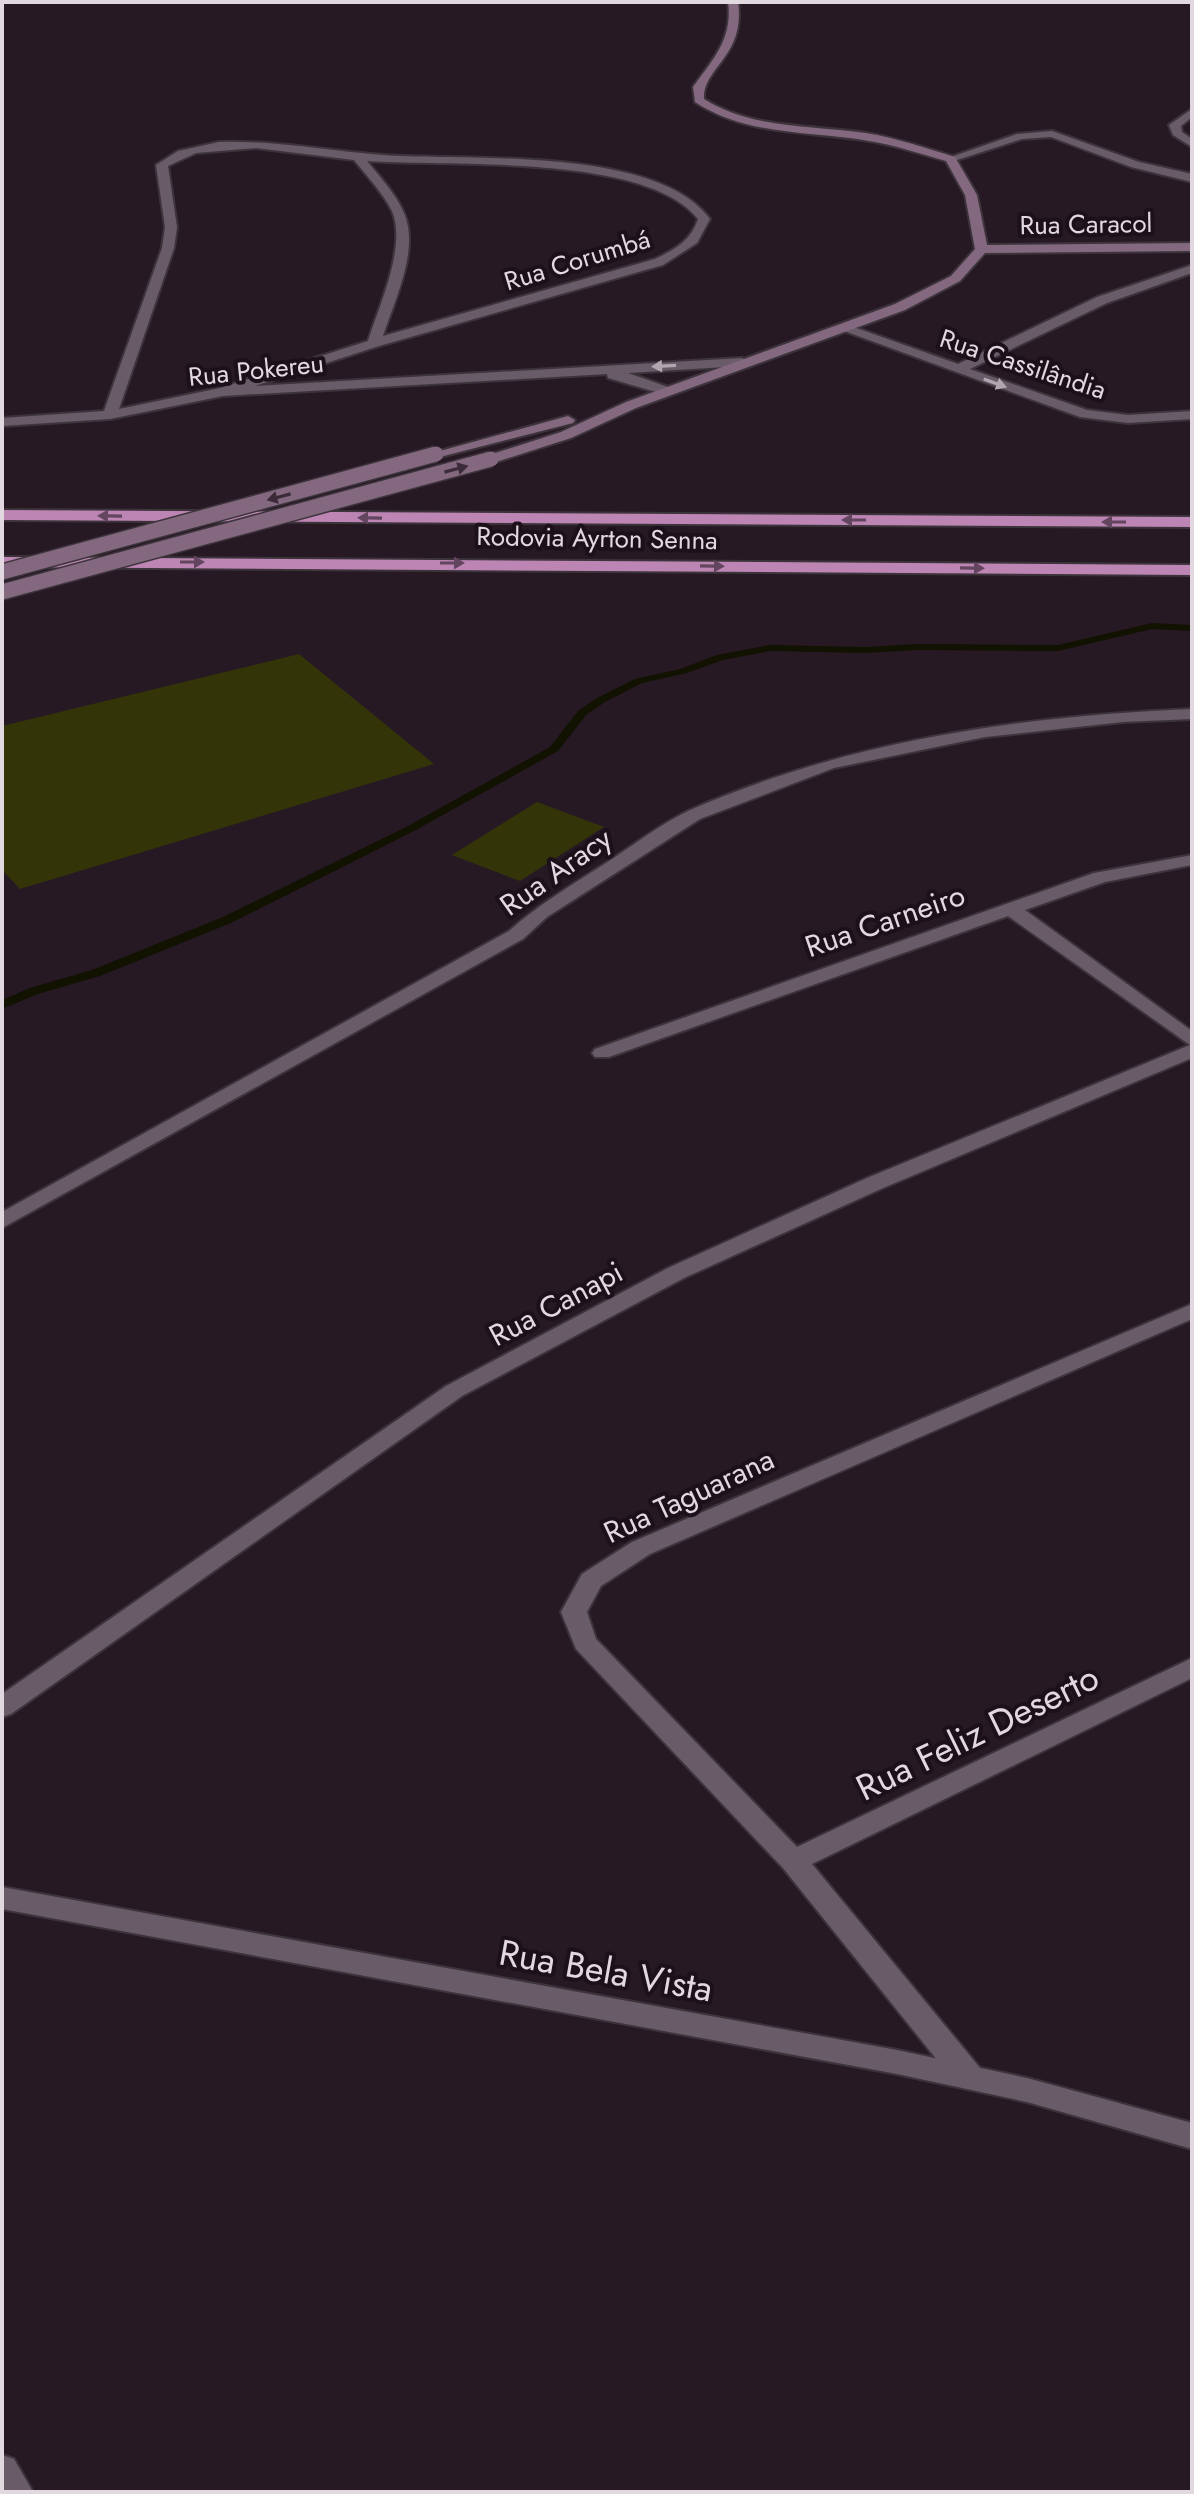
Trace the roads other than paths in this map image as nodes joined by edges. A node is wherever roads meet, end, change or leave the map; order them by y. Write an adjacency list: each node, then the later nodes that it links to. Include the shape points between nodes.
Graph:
1 (733, 2): 5 (main road, via 737,27 698,87 699,100 711,111 868,137)
2 (1192, 112): 3 (street, via 1175,125)
3 (1192, 144)
4 (358, 157): 11 (street, via 399,213 403,229); 11 (street, Rua Corumbá, via 582,170 638,179 672,190 694,204 704,219 701,233 687,248 659,262); 18 (street, Rua Corumbá, via 276,146 198,149 162,165 171,227 168,248)
5 (951, 159): 6 (street, via 1021,136 1052,134 1135,165); 8 (main road, via 971,195)
6 (1192, 178)
7 (1192, 247): 8 (main road, Rua Caracol)
8 (981, 249): 10 (main road, via 968,270 941,288)
9 (1192, 269): 13 (street, via 1102,300)
10 (843, 328): 12 (main road); 13 (street, Rua Cassilândia)
11 (374, 343): 16 (street, Rua Corumbá)
12 (742, 362): 14 (street, Rua Pokereu, one-way to 14); 15 (main road)
13 (959, 369): 19 (street, Rua Cassilândia, one-way to 19, via 1093,416)
14 (516, 375): 15 (street, Rua Pokereu, via 621,375); 16 (street, Rua Pokereu)
15 (666, 391): 17 (main road)
16 (223, 392): 18 (street, Rua Pokereu)
17 (631, 405): 25 (main road, one-way to 25, bridge); 26 (main road, one-way to 17, bridge, via 491,459 566,435)
18 (110, 415): 20 (street, Rua Pokereu)
19 (1192, 415)
20 (2, 422)
21 (2, 515): 22 (highway, Rodovia Ayrton Senna, one-way to 21)
22 (1192, 522)
23 (2, 562): 24 (highway, Rodovia Ayrton Senna, one-way to 24)
24 (1192, 570)
25 (2, 572)
26 (2, 592)
27 (1192, 714): 33 (street, Rua Aracy, via 985,732 906,746 829,764 694,815 540,913 516,935)
28 (1192, 860): 29 (street, Rua Carneiro, via 1101,877)
29 (1012, 910): 30 (street); 32 (street, Rua Carneiro)
30 (1192, 1040)
31 (1192, 1051): 36 (street, Rua Canapi, via 875,1183 676,1273 454,1391)
32 (602, 1053)
33 (2, 1221)
34 (1192, 1311): 37 (street, Rua Taguarana, via 641,1548 591,1580 574,1612 585,1643)
35 (1192, 1667): 37 (street, Rua Feliz Deserto)
36 (2, 1707)
37 (793, 1861): 39 (street, Rua Taguarana)
38 (2, 1898): 39 (street, Rua Bela Vista)
39 (969, 2077): 40 (street, Rua Bela Vista)
40 (1192, 2136)
41 (2, 2470): 42 (street)
42 (16, 2492)

